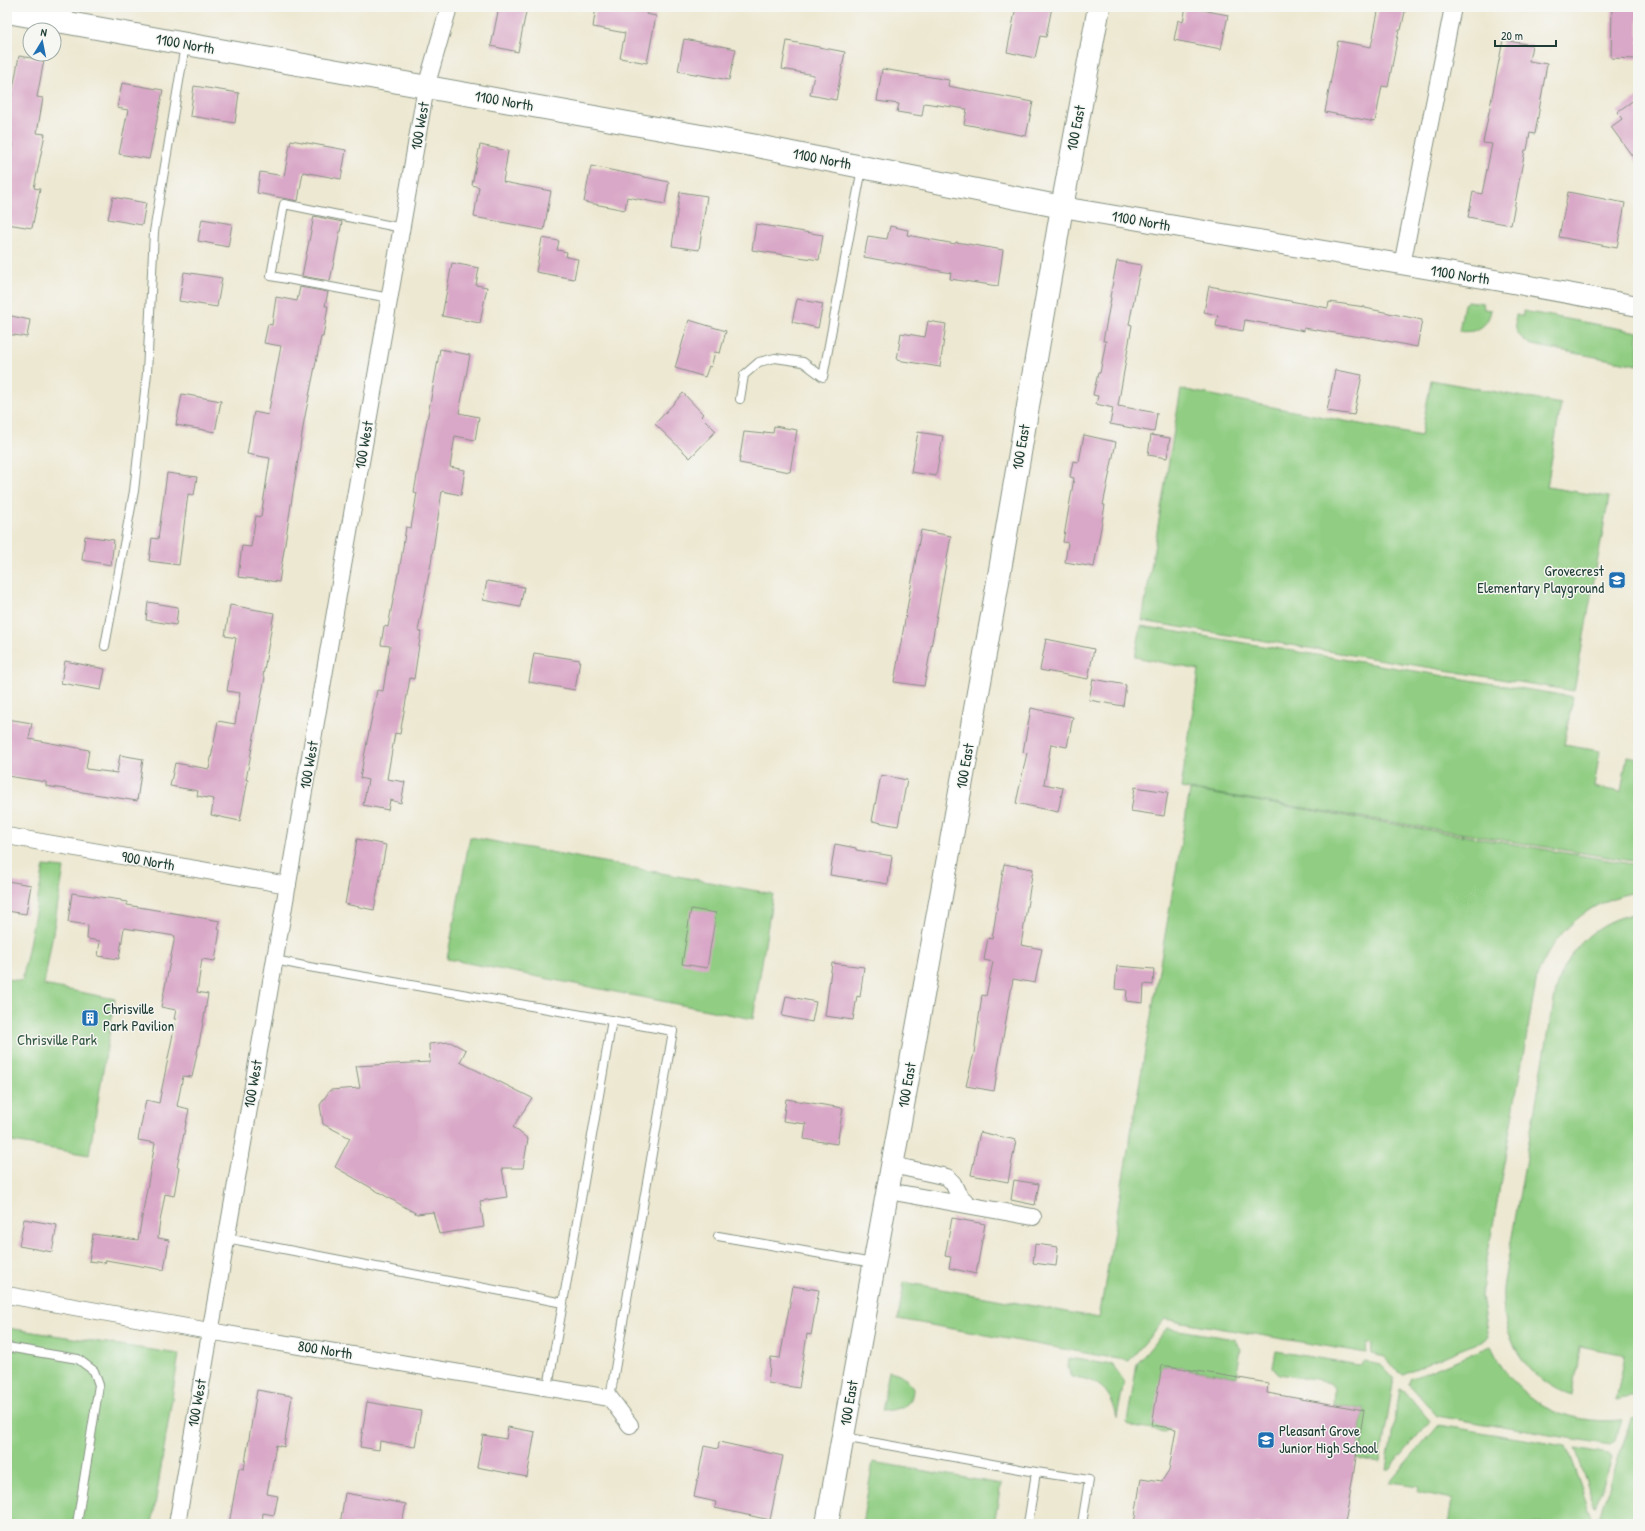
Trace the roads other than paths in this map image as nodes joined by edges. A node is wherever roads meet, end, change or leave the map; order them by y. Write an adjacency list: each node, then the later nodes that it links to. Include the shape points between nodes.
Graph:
1 (448, 7): 6 (street, 100 West)
2 (1099, 7): 8 (main road, 100 East)
3 (1453, 7): 10 (street)
4 (7, 12): 5 (main road, 1100 North)
5 (185, 44): 6 (main road, 1100 North); 14 (lane, via 154,232 147,373 134,491)
6 (426, 87): 7 (main road, 1100 North); 9 (street, 100 West)
7 (862, 167): 8 (main road, 1100 North); 13 (lane, via 823,377 803,362 775,358 759,362 744,375)
8 (1062, 207): 10 (street, 1100 North); 19 (main road, 100 East, via 996,592)
9 (402, 228): 11 (street, 100 West); 11 (lane, via 284,204 271,276)
10 (1402, 265): 12 (street, 1100 North)
11 (390, 298): 16 (street, 100 West)
12 (1638, 306)
13 (740, 399)
14 (105, 646)
15 (7, 836): 16 (street, 900 North)
16 (288, 885): 17 (street, 100 West)
17 (275, 960): 18 (lane); 24 (street, 100 West)
18 (612, 1020): 27 (lane); 31 (lane, via 673,1032)
19 (892, 1165): 20 (main road, 100 East); 21 (street, via 947,1177)
20 (888, 1191): 21 (street); 25 (main road, 100 East)
21 (969, 1205): 22 (street)
22 (1033, 1217)
23 (718, 1236): 25 (lane)
24 (226, 1238): 27 (lane); 28 (street, 100 West)
25 (874, 1263): 33 (main road, 100 East)
26 (7, 1295): 28 (street, 800 North)
27 (563, 1303): 30 (lane)
28 (209, 1331): 30 (street, 800 North); 36 (street, 100 West)
29 (7, 1347): 35 (lane, via 78,1359 94,1371 100,1384)
30 (548, 1387): 31 (street, 800 North)
31 (610, 1398): 32 (street)
32 (630, 1425)
33 (843, 1437): 34 (lane); 37 (main road, 100 East)
34 (1036, 1472): 38 (lane); 39 (lane, via 1089,1480)
35 (76, 1524)
36 (177, 1524)
37 (827, 1524)
38 (1028, 1524)
39 (1082, 1524)

